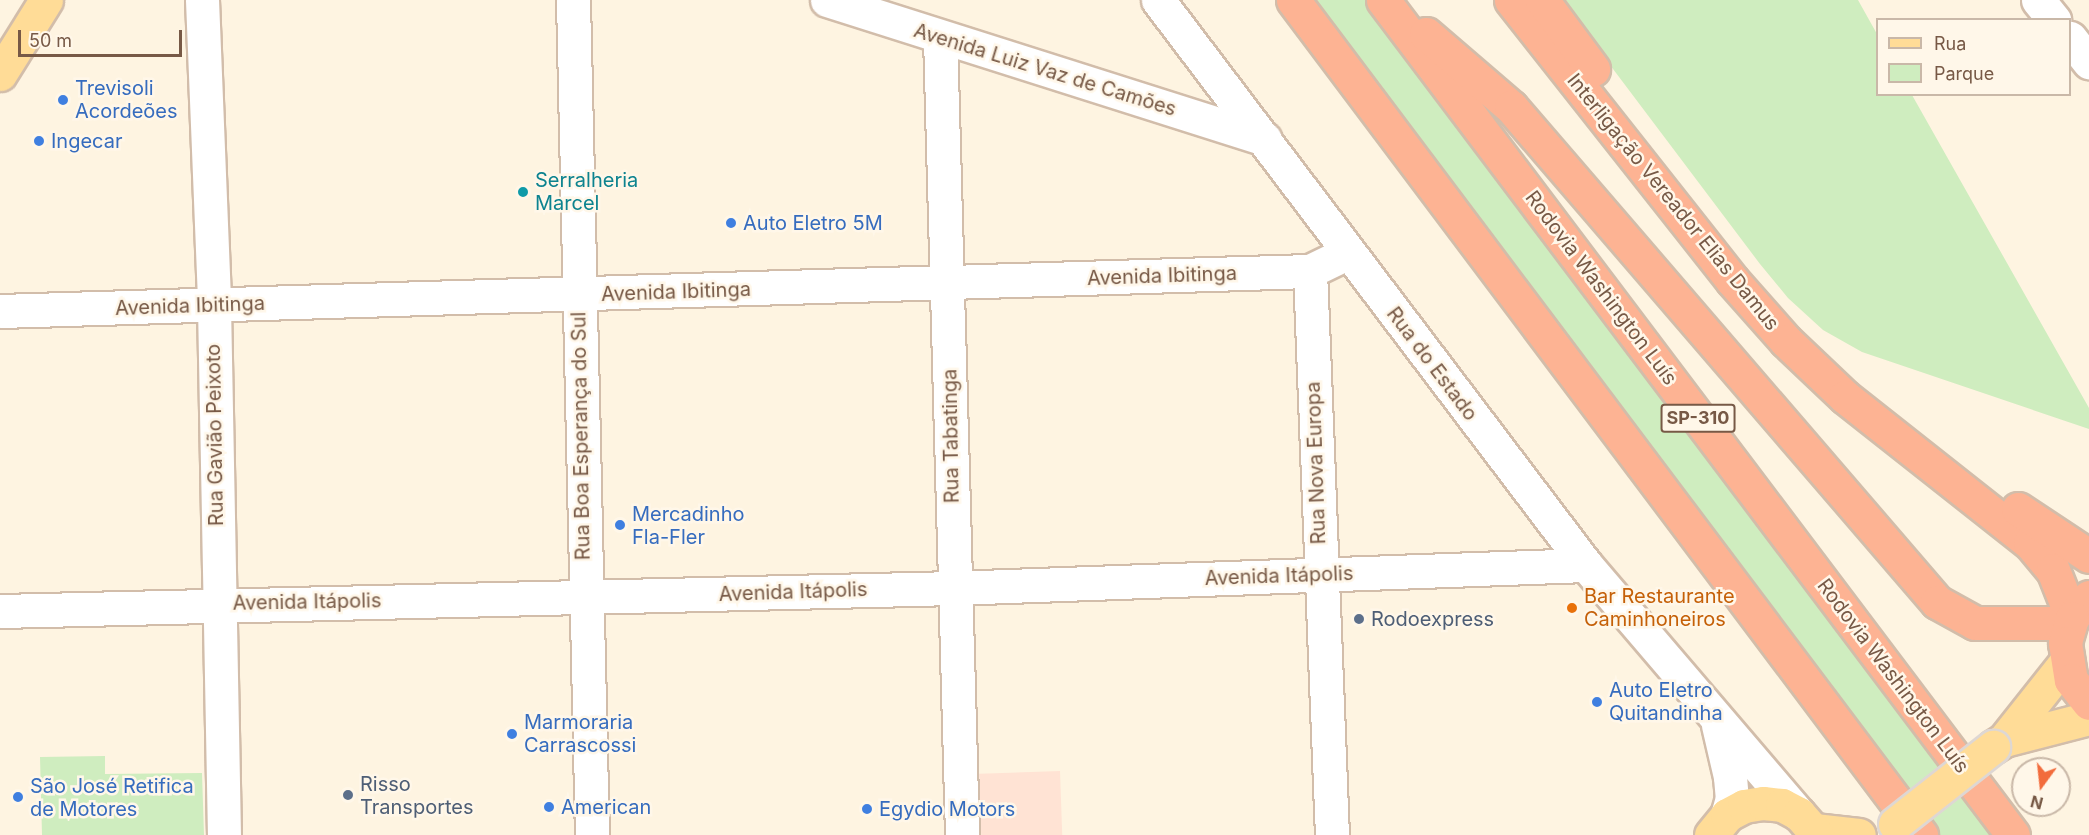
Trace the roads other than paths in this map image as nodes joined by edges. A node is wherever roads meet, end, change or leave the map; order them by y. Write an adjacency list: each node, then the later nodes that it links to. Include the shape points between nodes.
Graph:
1 (46, 0): 13 (main road)
2 (202, 0): 19 (street, Rua Gavião Peixoto)
3 (573, 0): 18 (street, Rua Boa Esperança do Sul)
4 (827, 0): 12 (street, Avenida Luiz Vaz de Camões)
5 (1158, 0): 14 (street, Rua do Estado)
6 (1293, 0): 36 (highway)
7 (1385, 0): 28 (highway, via 1511,106 1937,602 1975,623); 41 (highway, Rodovia Washington Luís / SP-310)
8 (1511, 0): 28 (highway, Interligação Vereador Elias Damus, via 1732,280 1778,332 1845,397 2030,543 2053,570)
9 (1542, 0): 21 (highway, Interligação Vereador Elias Damus, via 1704,216 1822,351 1960,466)
10 (2038, 0): 11 (street)
11 (2052, 18)
12 (940, 38): 14 (street, Avenida Luiz Vaz de Camões); 17 (street, Rua Tabatinga)
13 (0, 74)
14 (1264, 139): 15 (street, Rua do Estado)
15 (1347, 253): 16 (street, Avenida Ibitinga); 22 (street, Rua do Estado)
16 (1310, 271): 17 (street, Avenida Ibitinga); 23 (street, Rua Nova Europa)
17 (948, 284): 18 (street, Avenida Ibitinga); 24 (street, Rua Tabatinga)
18 (579, 295): 19 (street, Avenida Ibitinga); 25 (street, Rua Boa Esperança do Sul)
19 (214, 305): 20 (street, Avenida Ibitinga); 26 (street, Rua Gavião Peixoto)
20 (0, 310)
21 (2089, 556)
22 (1586, 565): 23 (street, Avenida Itápolis); 32 (street, Rua do Estado)
23 (1320, 575): 24 (street, Avenida Itápolis); 40 (street, Rua Nova Europa)
24 (953, 588): 25 (street, Avenida Itápolis); 39 (street, Rua Tabatinga)
25 (585, 598): 26 (street, Avenida Itápolis); 38 (street, Rua Boa Esperança do Sul)
26 (217, 604): 27 (street, Avenida Itápolis); 37 (street, Rua Gavião Peixoto)
27 (0, 611)
28 (2077, 613): 29 (highway)
29 (2065, 663): 30 (highway, via 2071,680); 33 (main road)
30 (2089, 703)
31 (2089, 718): 33 (main road)
32 (1717, 720): 34 (street, Rua do Estado, via 1732,798); 35 (street, Rua do Estado)
33 (1999, 743): 36 (main road, bridge)
34 (1719, 825): 35 (main road, via 1744,806 1763,803 1782,805)
35 (1810, 826): 36 (main road)
36 (1884, 832)
37 (224, 835)
38 (592, 835)
39 (962, 835)
40 (1332, 835)
41 (2013, 835)

